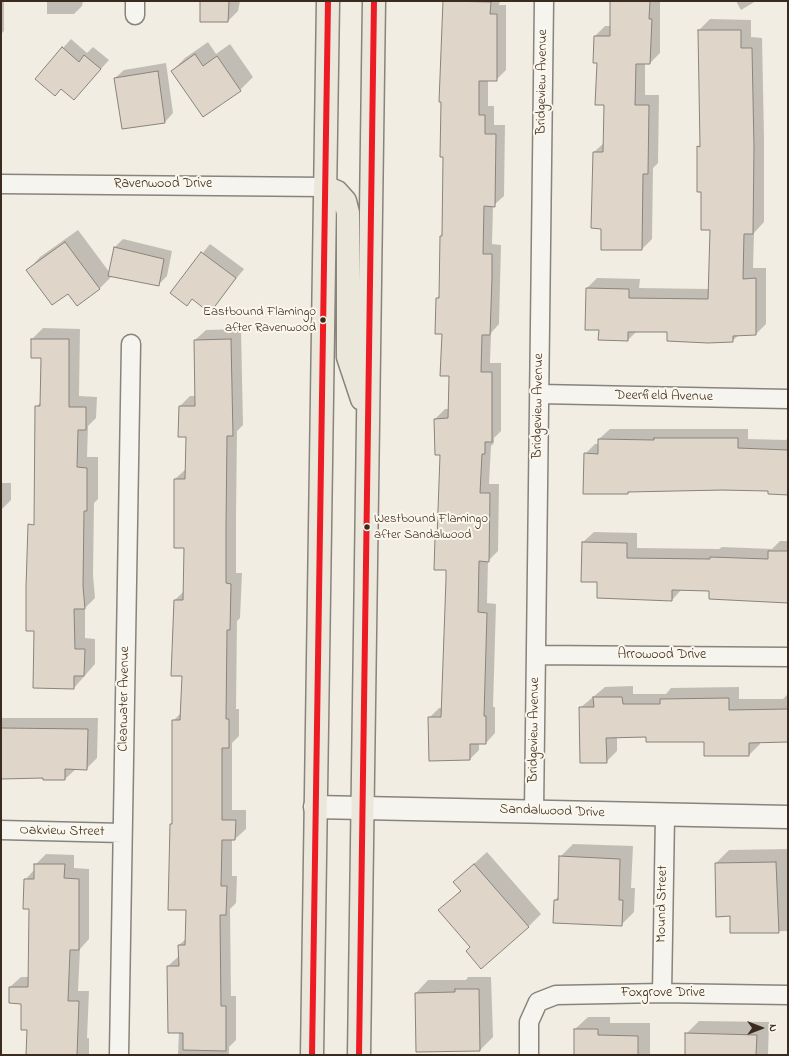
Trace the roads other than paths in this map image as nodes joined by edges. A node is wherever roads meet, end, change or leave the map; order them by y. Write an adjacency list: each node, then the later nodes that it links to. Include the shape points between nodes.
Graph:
1 (328, 1): 5 (main road)
2 (374, 1): 9 (main road)
3 (544, 1): 7 (street, Bridgeview Avenue)
4 (1, 184): 5 (street, Ravenwood Drive)
5 (325, 187): 9 (main road, via 337,192 345,201 348,213 348,357); 12 (main road)
6 (132, 344): 18 (street, Clearwater Avenue)
7 (539, 394): 8 (street, Deerfield Avenue); 10 (street, Bridgeview Avenue)
8 (788, 399)
9 (368, 413): 13 (main road)
10 (536, 655): 11 (street, Arrowood Drive); 14 (street, Bridgeview Avenue)
11 (788, 657)
12 (316, 807): 13 (street, Sandalwood Drive); 22 (main road)
13 (361, 808): 14 (street, Sandalwood Drive); 23 (main road)
14 (534, 811): 15 (street, Sandalwood Drive)
15 (665, 816): 16 (street, Sandalwood Drive); 19 (street, Mound Street)
16 (788, 817)
17 (1, 830): 18 (street, Oakview Street)
18 (122, 833): 21 (street, Clearwater Avenue)
19 (662, 993): 20 (street, Foxgrove Drive); 24 (street, Foxgrove Drive, via 556,995 538,1002 529,1022)
20 (788, 995)
21 (119, 1055)
22 (312, 1055)
23 (358, 1055)
24 (529, 1055)

